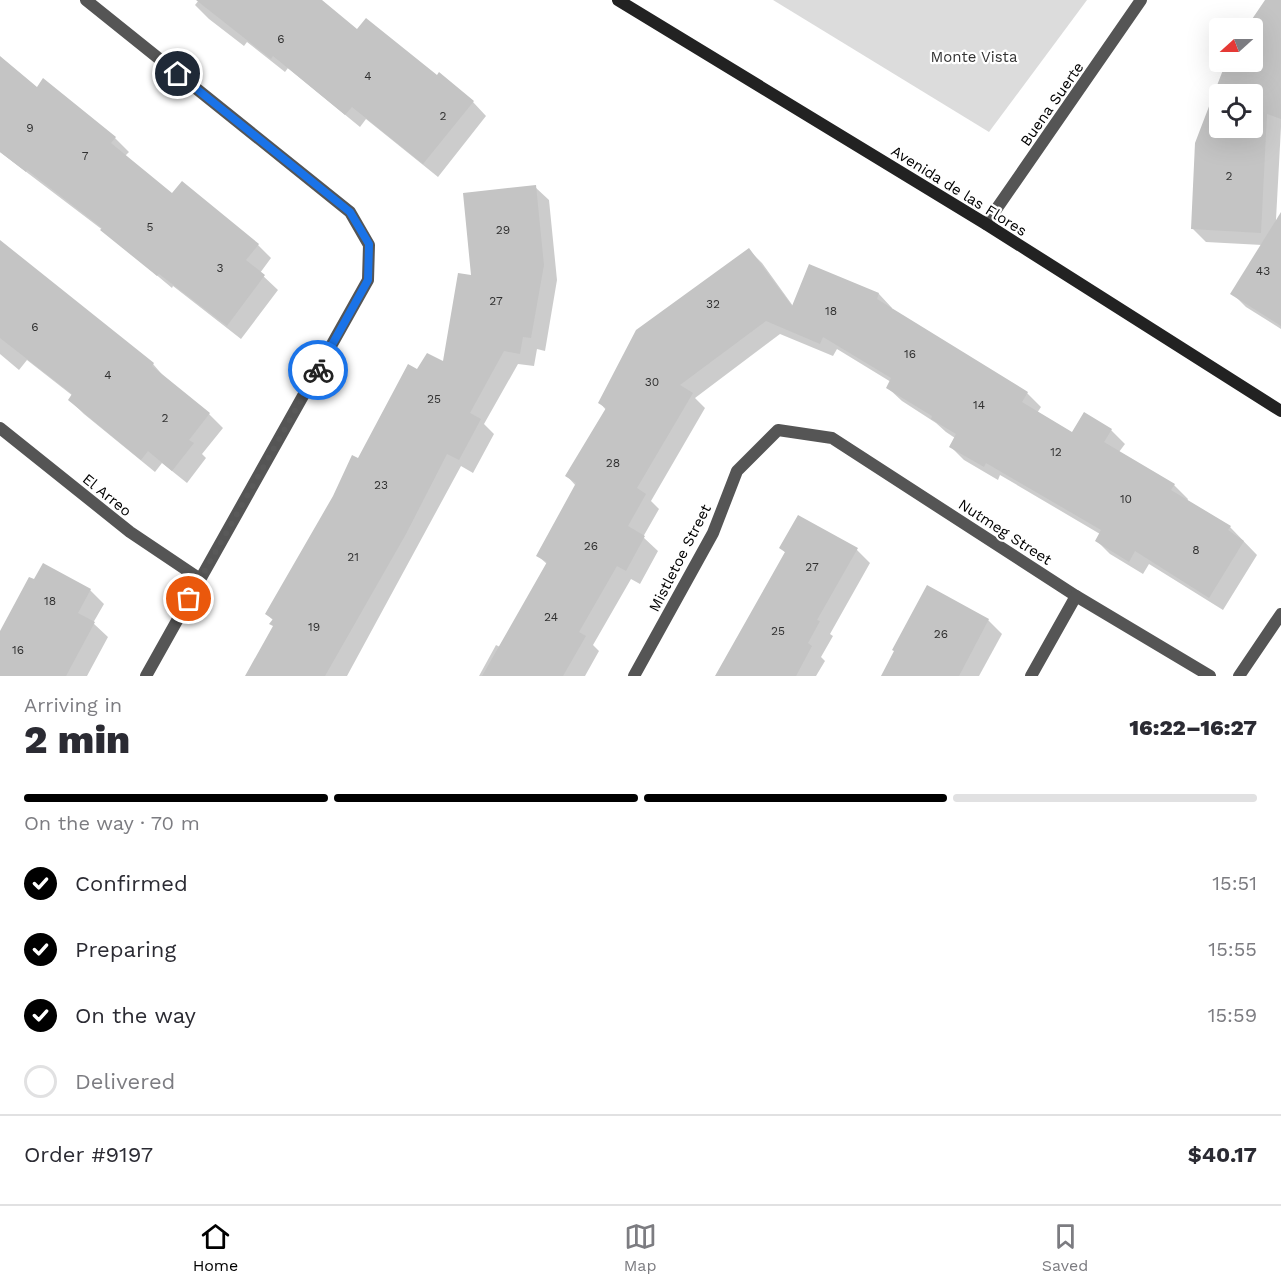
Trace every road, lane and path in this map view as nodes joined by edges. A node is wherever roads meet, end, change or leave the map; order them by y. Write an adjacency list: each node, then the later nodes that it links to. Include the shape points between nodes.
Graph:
1 (86, 0): 8 (street, via 350,212 369,244 368,280)
2 (618, 0): 4 (main road, Avenida de las Flores)
3 (1141, 0): 4 (street, Buena Suerte)
4 (986, 224): 5 (main road, Avenida de las Flores)
5 (1281, 411)
6 (0, 428): 8 (street, El Arreo, via 130,532)
7 (778, 430): 9 (street, Nutmeg Street, via 831,438); 12 (street, Mistletoe Street, via 737,471 713,533)
8 (200, 579): 11 (street)
9 (1076, 596): 13 (street); 14 (street, Nutmeg Street)
10 (1281, 614): 15 (street)
11 (146, 676)
12 (634, 676)
13 (1031, 676)
14 (1210, 676)
15 (1239, 676)

